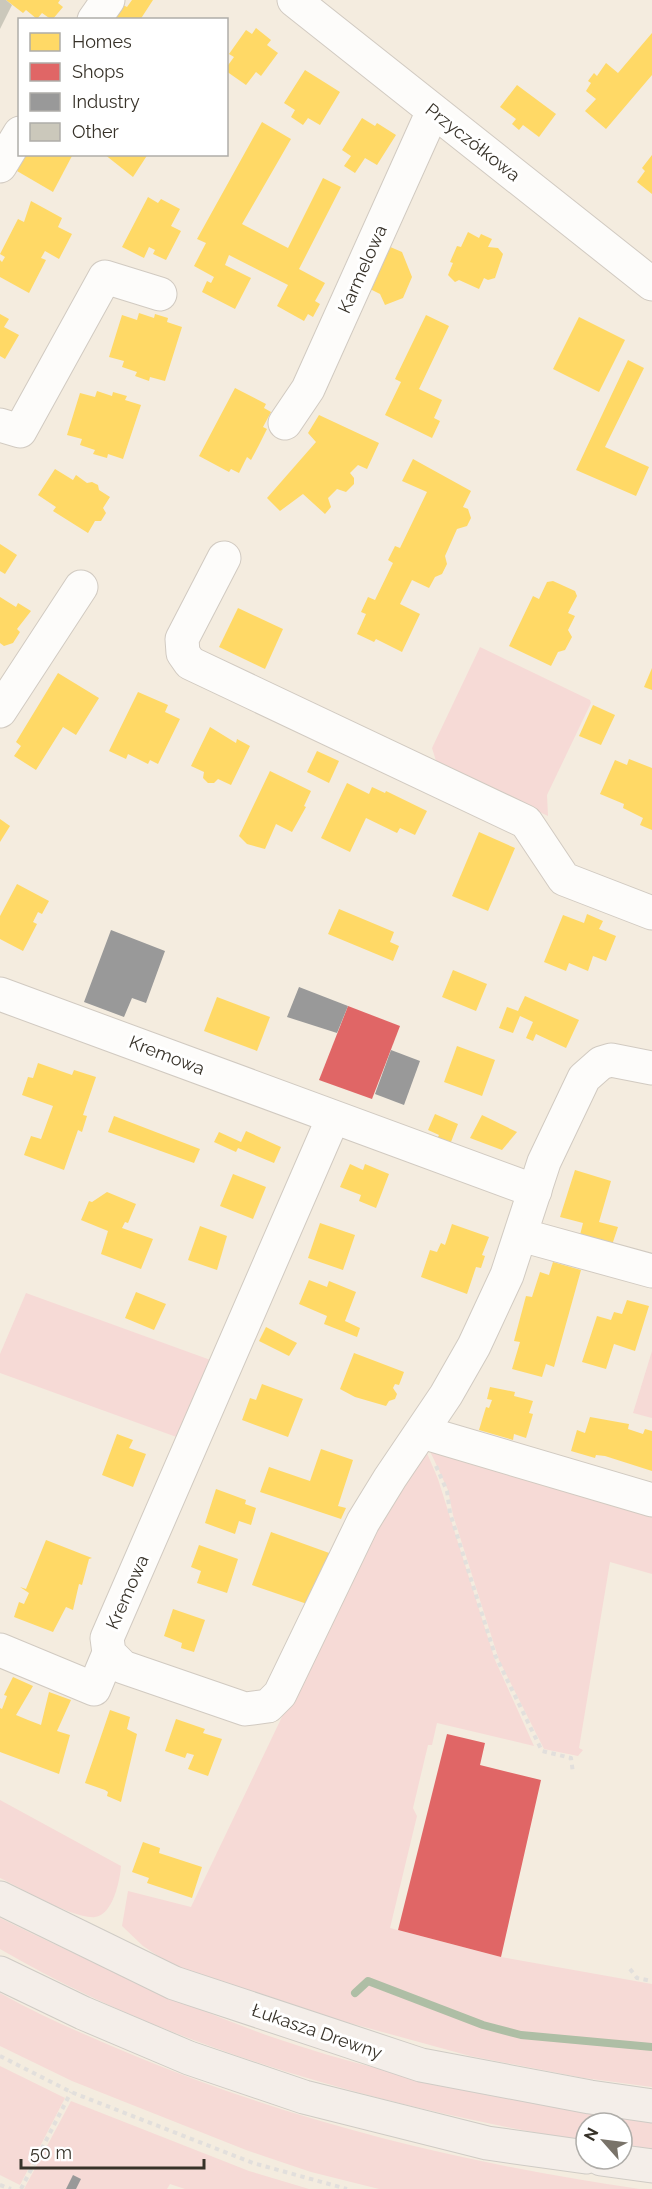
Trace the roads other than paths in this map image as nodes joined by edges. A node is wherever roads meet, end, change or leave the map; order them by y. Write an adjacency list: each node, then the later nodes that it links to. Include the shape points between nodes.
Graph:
1 (108, 0): 3 (street)
2 (294, 0): 4 (street, Przyczółkowa)
3 (95, 18)
4 (433, 111): 7 (street, Przyczółkowa); 9 (street, Karmelowa, via 308,389)
5 (18, 136): 6 (street)
6 (0, 166)
7 (652, 284)
8 (160, 294): 10 (street, via 105,277 20,431)
9 (285, 423)
10 (0, 425)
11 (224, 558): 14 (street, via 182,639 183,652 190,663 526,822 564,879)
12 (81, 587): 13 (street)
13 (0, 711)
14 (652, 913)
15 (0, 994): 17 (street, Kremowa)
16 (652, 1068): 18 (street, Kremowa, via 611,1060 591,1069 549,1151)
17 (333, 1118): 18 (street, Kremowa); 24 (street, Kremowa, via 107,1638)
18 (535, 1191): 19 (street, Kremowa)
19 (521, 1235): 20 (street); 21 (street, Kremowa, via 474,1346)
20 (652, 1271)
21 (425, 1434): 22 (street); 24 (street, Kremowa, via 363,1522 280,1694 268,1706 245,1709 123,1667)
22 (652, 1500)
23 (0, 1650): 24 (street, via 94,1689)
24 (109, 1653)
25 (0, 1898): 27 (main road, Łukasza Drewny, via 174,1983 421,2066)
26 (0, 1973): 28 (main road, via 189,2058 304,2097 487,2143)
27 (652, 2106)
28 (574, 2155)
29 (634, 2164): 30 (main road)
30 (652, 2166)

